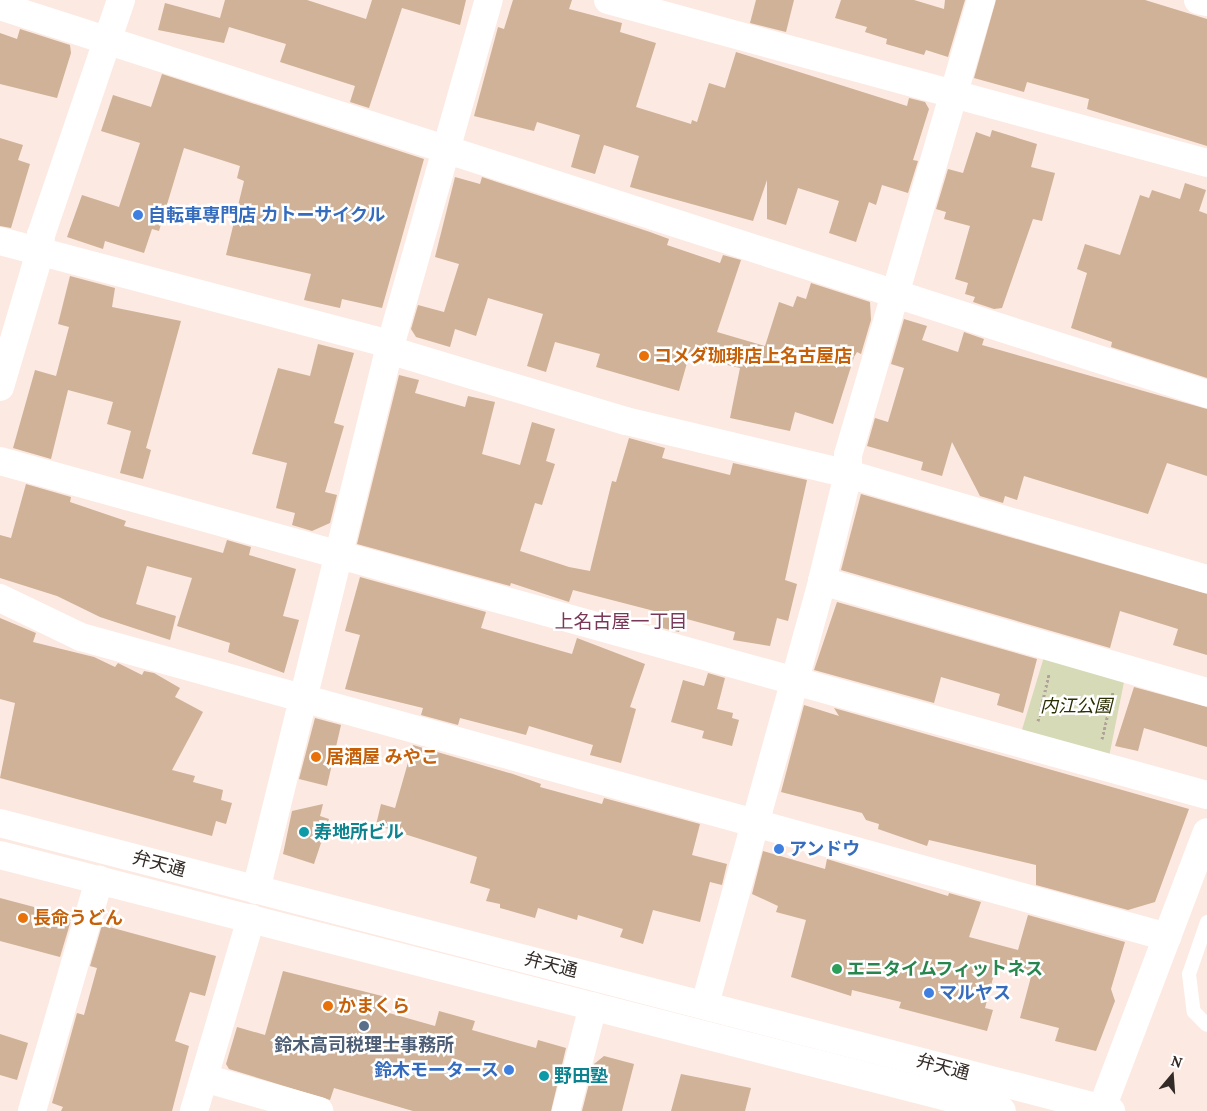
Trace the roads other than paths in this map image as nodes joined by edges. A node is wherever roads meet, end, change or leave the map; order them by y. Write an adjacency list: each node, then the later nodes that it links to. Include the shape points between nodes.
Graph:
1 (121, 0): 8 (street)
2 (489, 0): 10 (street)
3 (608, 0): 9 (street)
4 (981, 0): 9 (street)
5 (1198, 0): 6 (street)
6 (1207, 2)
7 (0, 6): 8 (street)
8 (108, 39): 10 (street); 13 (street, via 41,235)
9 (955, 96): 11 (street); 14 (street)
10 (447, 148): 14 (street); 15 (street)
11 (1207, 163)
12 (0, 241): 13 (street)
13 (40, 252): 15 (street); 16 (street)
14 (897, 294): 17 (street); 19 (street, via 848,456)
15 (390, 347): 19 (street, via 626,421); 20 (street)
16 (0, 387)
17 (1207, 394)
18 (0, 460): 20 (street)
19 (848, 474): 21 (street); 22 (street)
20 (338, 554): 24 (street); 26 (street)
21 (1207, 579)
22 (822, 581): 24 (street); 25 (street)
23 (0, 598): 26 (street, via 82,637)
24 (794, 682): 27 (street); 28 (street)
25 (1207, 692)
26 (302, 700): 28 (street); 33 (street)
27 (1207, 795)
28 (756, 822): 36 (street); 38 (street)
29 (0, 823): 33 (street, 弁天通)
30 (1207, 832): 36 (street)
31 (0, 855): 32 (street, 弁天通)
32 (99, 880): 34 (street, 弁天通); 43 (street)
33 (256, 890): 38 (street, 弁天通)
34 (251, 918): 39 (street, 弁天通); 41 (street)
35 (1207, 922): 37 (lane)
36 (1167, 937): 42 (street)
37 (1202, 953): 40 (lane, via 1189,974 1190,997 1194,1012)
38 (705, 1004): 42 (street, 弁天通)
39 (593, 1006): 46 (street); 47 (street, 弁天通)
40 (1207, 1025)
41 (204, 1078): 44 (street); 45 (street)
42 (1103, 1110)
43 (32, 1111)
44 (194, 1111)
45 (319, 1111)
46 (566, 1111)
47 (1002, 1111)

